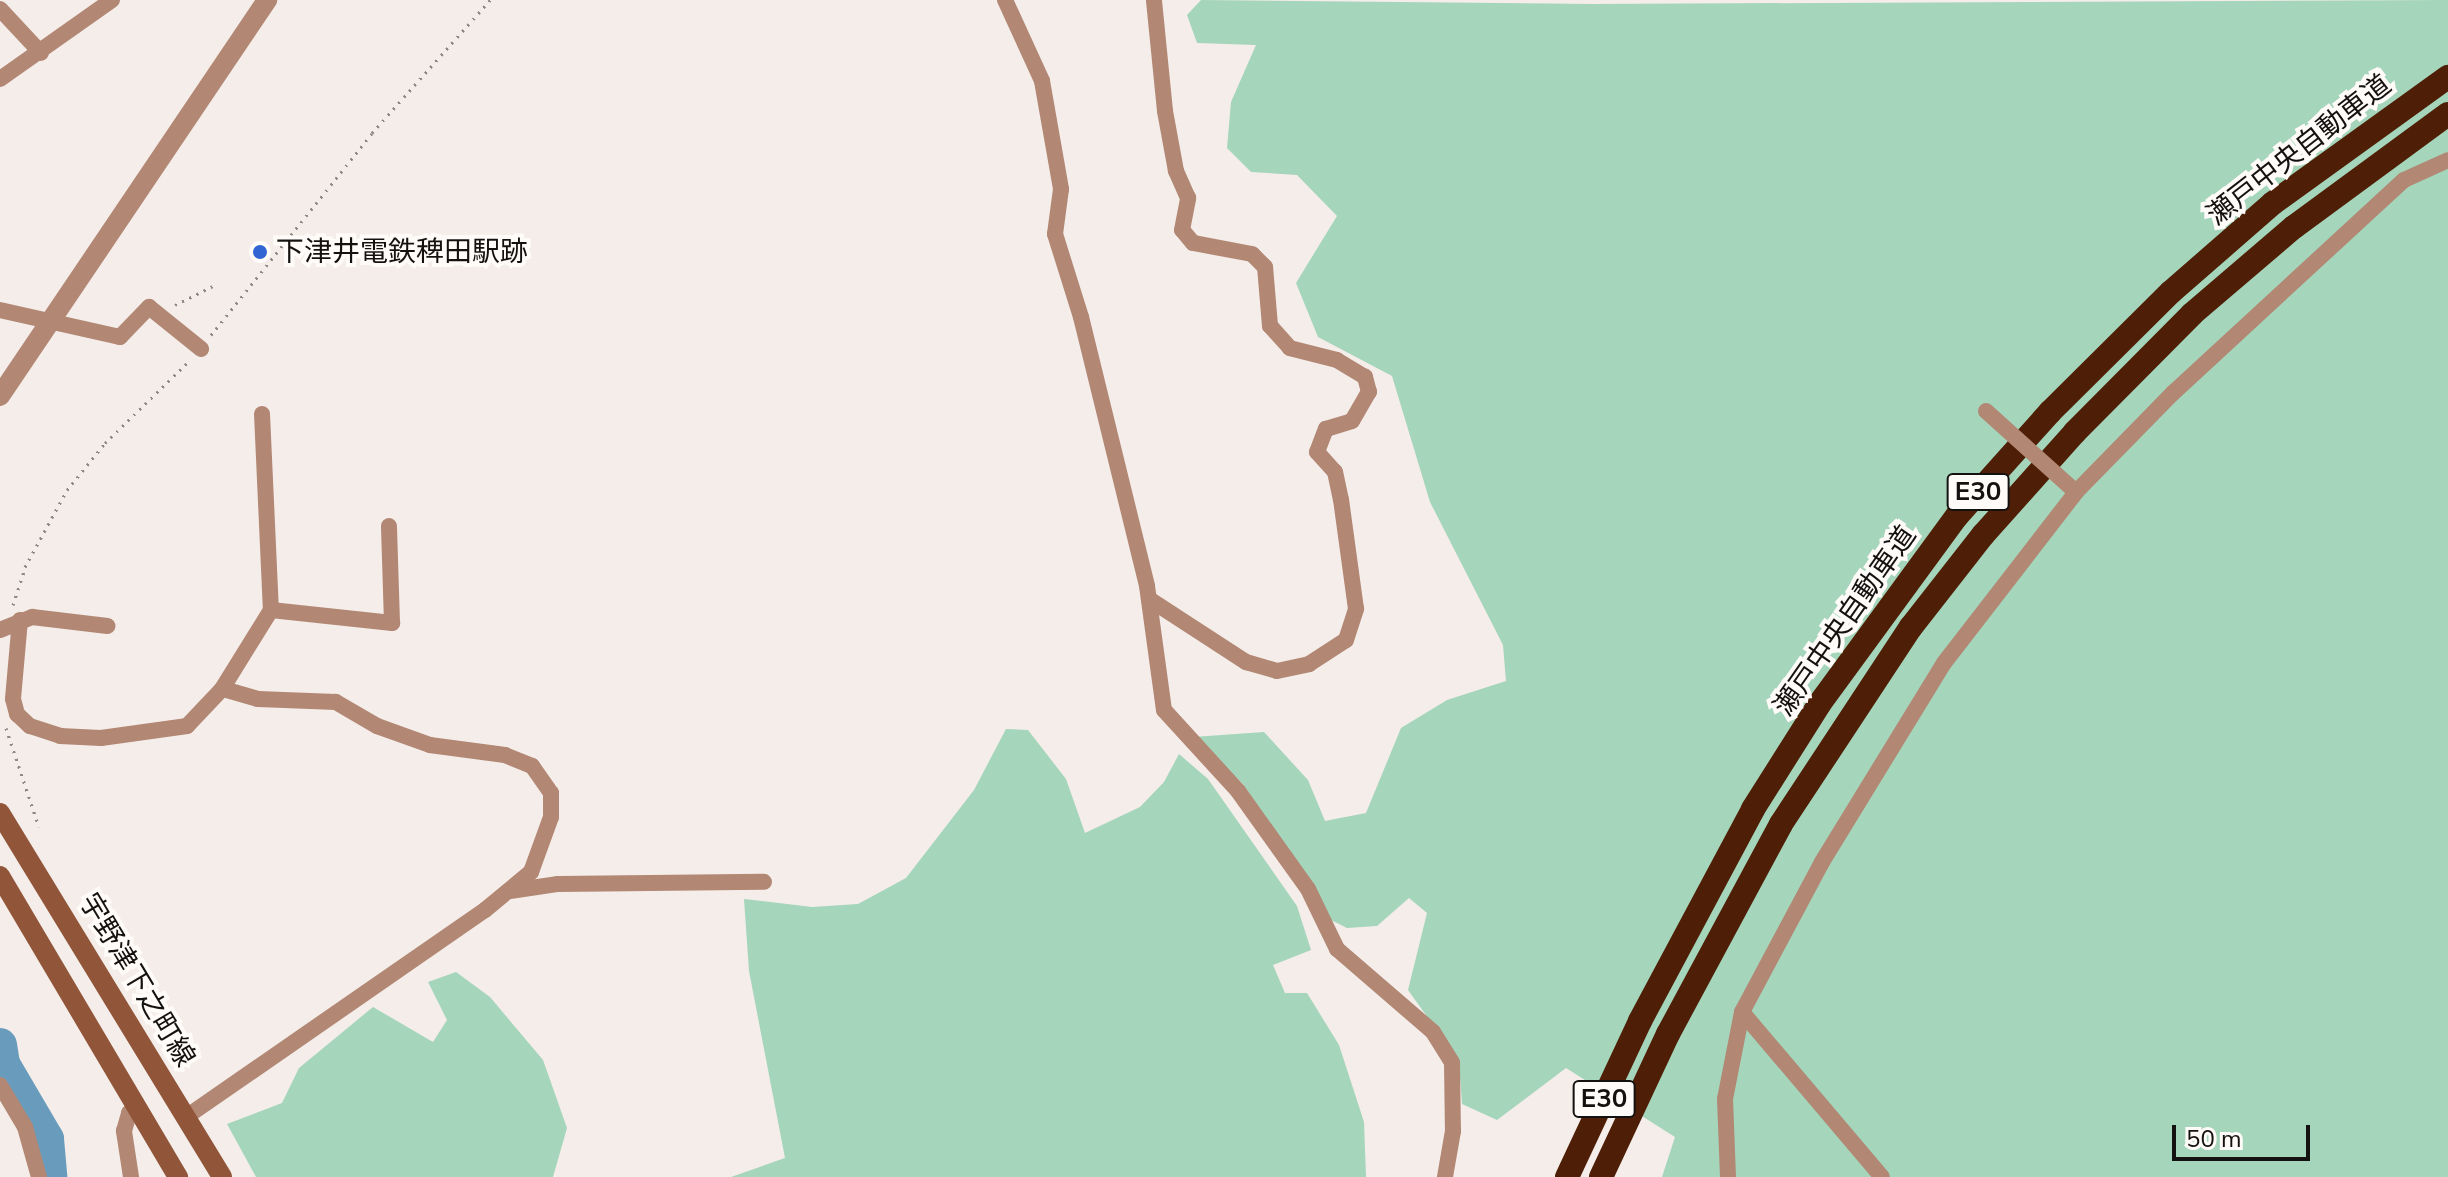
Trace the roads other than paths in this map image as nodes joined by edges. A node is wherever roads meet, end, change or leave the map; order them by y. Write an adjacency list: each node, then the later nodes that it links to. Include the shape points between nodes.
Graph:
1 (112, 0): 6 (street)
2 (267, 0): 12 (street)
3 (1005, 0): 19 (street, via 1042,81 1061,189 1055,234 1059,257 1081,317)
4 (1154, 0): 19 (street, via 1165,111 1176,171 1188,198 1182,230 1193,243 1252,254 1265,267 1270,326 1290,348 1337,360 1365,377 1369,392 1352,421 1326,429 1317,452 1335,472 1341,500 1356,609 1346,640 1309,664 1277,671 1246,662)
5 (0, 9): 6 (street)
6 (41, 53): 8 (street)
7 (2448, 77): 37 (highway, 瀬戸中央自動車道 / E30, via 2273,203 2171,292 2050,412 1957,516 1820,703 1753,809 1640,1021)
8 (0, 79)
9 (2448, 114): 38 (highway, 瀬戸中央自動車道 / E30, via 2294,227 2192,314 1983,535 1911,627 1789,811 1668,1034)
10 (2448, 160): 17 (street, via 2404,180 2173,393)
11 (0, 310): 12 (street)
12 (50, 322): 13 (street, via 120,337 149,307); 14 (street)
13 (201, 349)
14 (0, 396)
15 (1986, 411): 17 (street, bridge)
16 (262, 414): 20 (street)
17 (2076, 492): 28 (street, via 1944,663 1822,862)
18 (389, 526): 20 (street, via 392,623)
19 (1149, 599): 36 (street, via 1164,710 1238,791 1308,889 1337,949 1433,1032 1452,1063 1453,1131)
20 (271, 610): 23 (street)
21 (10, 625): 22 (street); 23 (street, via 17,714 45,733 101,738 187,726)
22 (107, 626)
23 (222, 689): 27 (street, via 258,699 336,702 377,726 430,745 505,755 532,766 551,793 551,817 531,872)
24 (0, 813): 31 (main road, 宇野津下之町線)
25 (0, 876): 30 (main road)
26 (764, 882): 27 (street, via 558,884)
27 (507, 892): 31 (street)
28 (1742, 1012): 39 (street, via 1725,1099); 40 (street)
29 (0, 1085): 32 (street, via 25,1127)
30 (138, 1108): 33 (street, via 129,1113 124,1131); 34 (main road)
31 (186, 1117): 35 (main road, 宇野津下之町線)
32 (39, 1177)
33 (131, 1177)
34 (178, 1177)
35 (222, 1177)
36 (1445, 1177)
37 (1567, 1177)
38 (1601, 1177)
39 (1728, 1177)
40 (1882, 1177)

